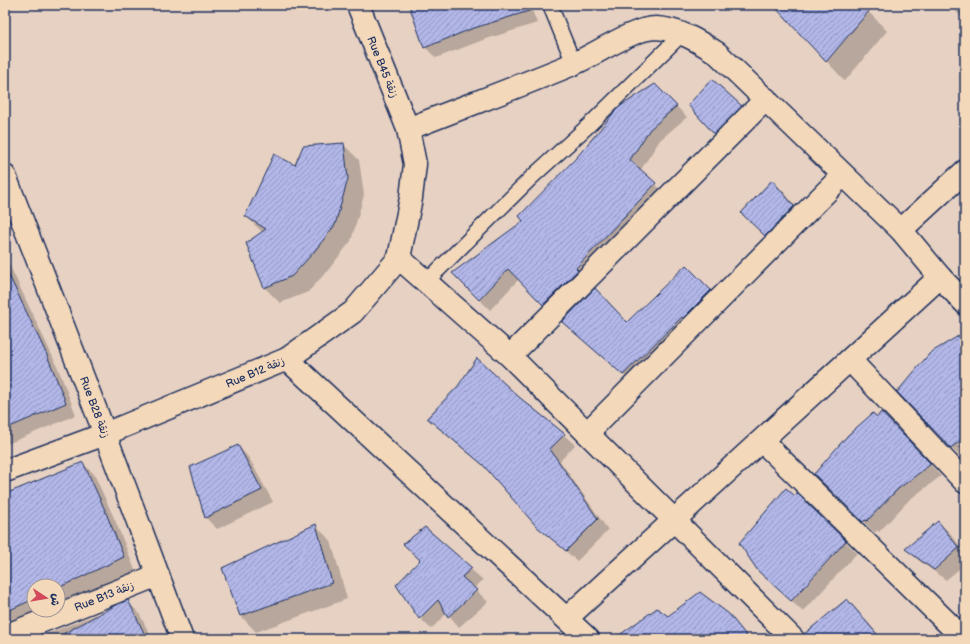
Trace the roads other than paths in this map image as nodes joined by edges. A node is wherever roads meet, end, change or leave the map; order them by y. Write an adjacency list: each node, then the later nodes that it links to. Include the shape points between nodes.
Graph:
1 (358, 5): 6 (street, Rue B45 زنقة)
2 (550, 5): 4 (lane)
3 (682, 34): 4 (street, via 673,30 654,28 633,34); 5 (street, via 717,53); 13 (lane)
4 (574, 64): 6 (street)
5 (766, 99): 8 (street); 15 (street)
6 (408, 129): 11 (street, Rue B12 زنقة, via 415,164)
7 (965, 171): 10 (street)
8 (843, 175): 10 (street); 18 (street)
9 (5, 176): 19 (street, Rue B28 زنقة)
10 (901, 230): 12 (street)
11 (399, 258): 13 (street); 16 (street, Rue B12 زنقة, via 353,312)
12 (940, 278): 14 (street); 17 (street)
13 (426, 282): 15 (street)
14 (965, 303)
15 (510, 356): 18 (street)
16 (287, 359): 19 (street, Rue B12 زنقة); 25 (street)
17 (850, 360): 20 (street); 22 (street)
18 (587, 433): 23 (street)
19 (105, 434): 21 (street, Rue B12 زنقة); 24 (street, Rue B28 زنقة)
20 (762, 440): 23 (street); 27 (street)
21 (5, 471)
22 (965, 482)
23 (674, 520): 25 (street); 30 (street)
24 (158, 575): 26 (street, Rue B13 زنقة); 28 (street, Rue B28 زنقة)
25 (567, 618): 29 (street)
26 (5, 636)
27 (963, 637)
28 (182, 639)
29 (588, 639)
30 (793, 639)

